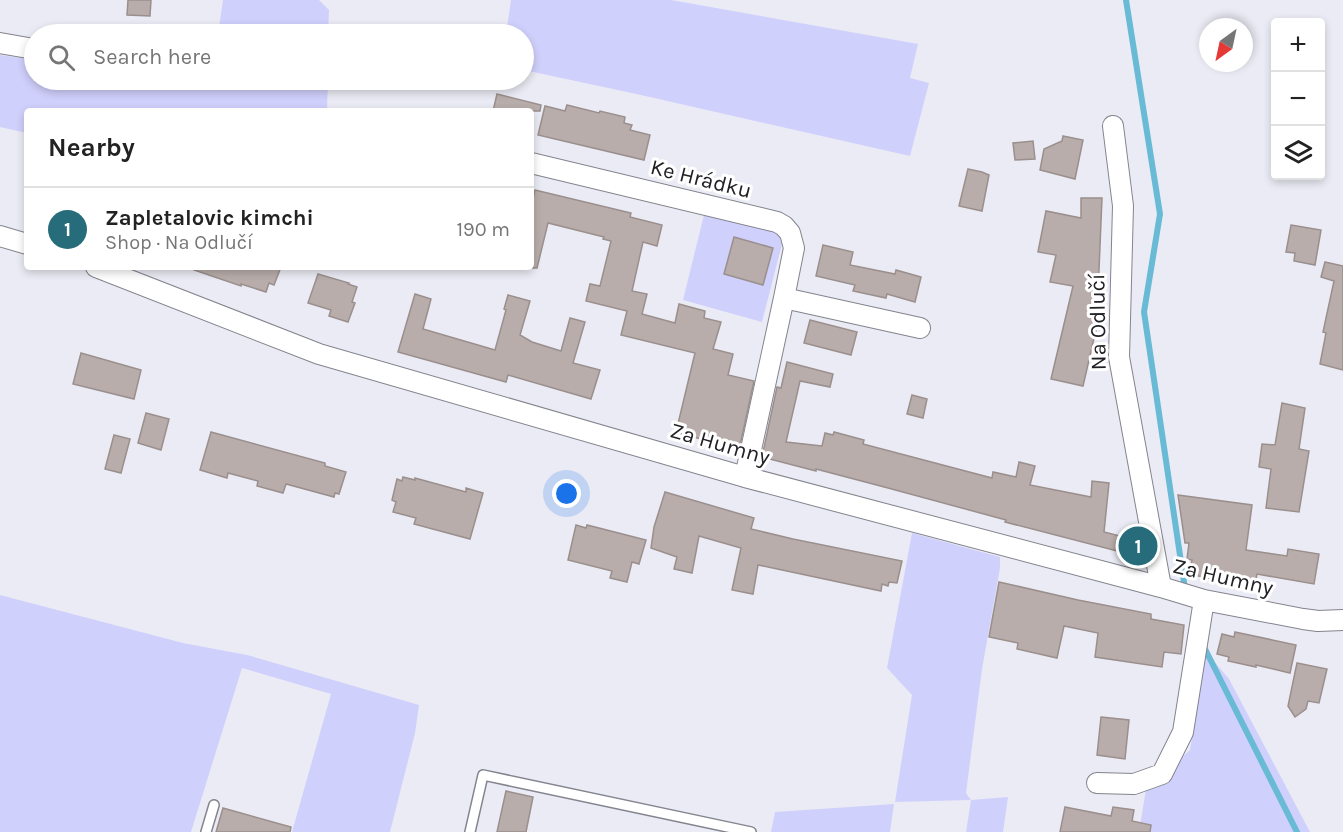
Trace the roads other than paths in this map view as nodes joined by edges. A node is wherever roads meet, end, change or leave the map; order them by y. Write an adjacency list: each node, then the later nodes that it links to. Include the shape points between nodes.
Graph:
1 (0, 43): 2 (street)
2 (24, 48)
3 (1113, 126): 11 (street, Na Odlučí, via 1123,206 1119,357)
4 (534, 164): 8 (street, Ke Hrádku, via 777,222 790,233 794,248)
5 (0, 237): 6 (street)
6 (24, 243)
7 (104, 270): 10 (street, Za Humny, via 319,354)
8 (784, 298): 9 (street); 10 (street, Ke Hrádku)
9 (920, 328)
10 (745, 477): 11 (street, Za Humny)
11 (1161, 587): 12 (street, Za Humny)
12 (1193, 597): 13 (street, Za Humny, via 1303,619); 14 (street, via 1199,633 1183,732 1162,774 1134,784)
13 (1343, 620)
14 (1097, 783)
15 (214, 805): 16 (lane)
16 (206, 832)
17 (470, 832): 18 (lane, via 483,775)
18 (751, 832)

